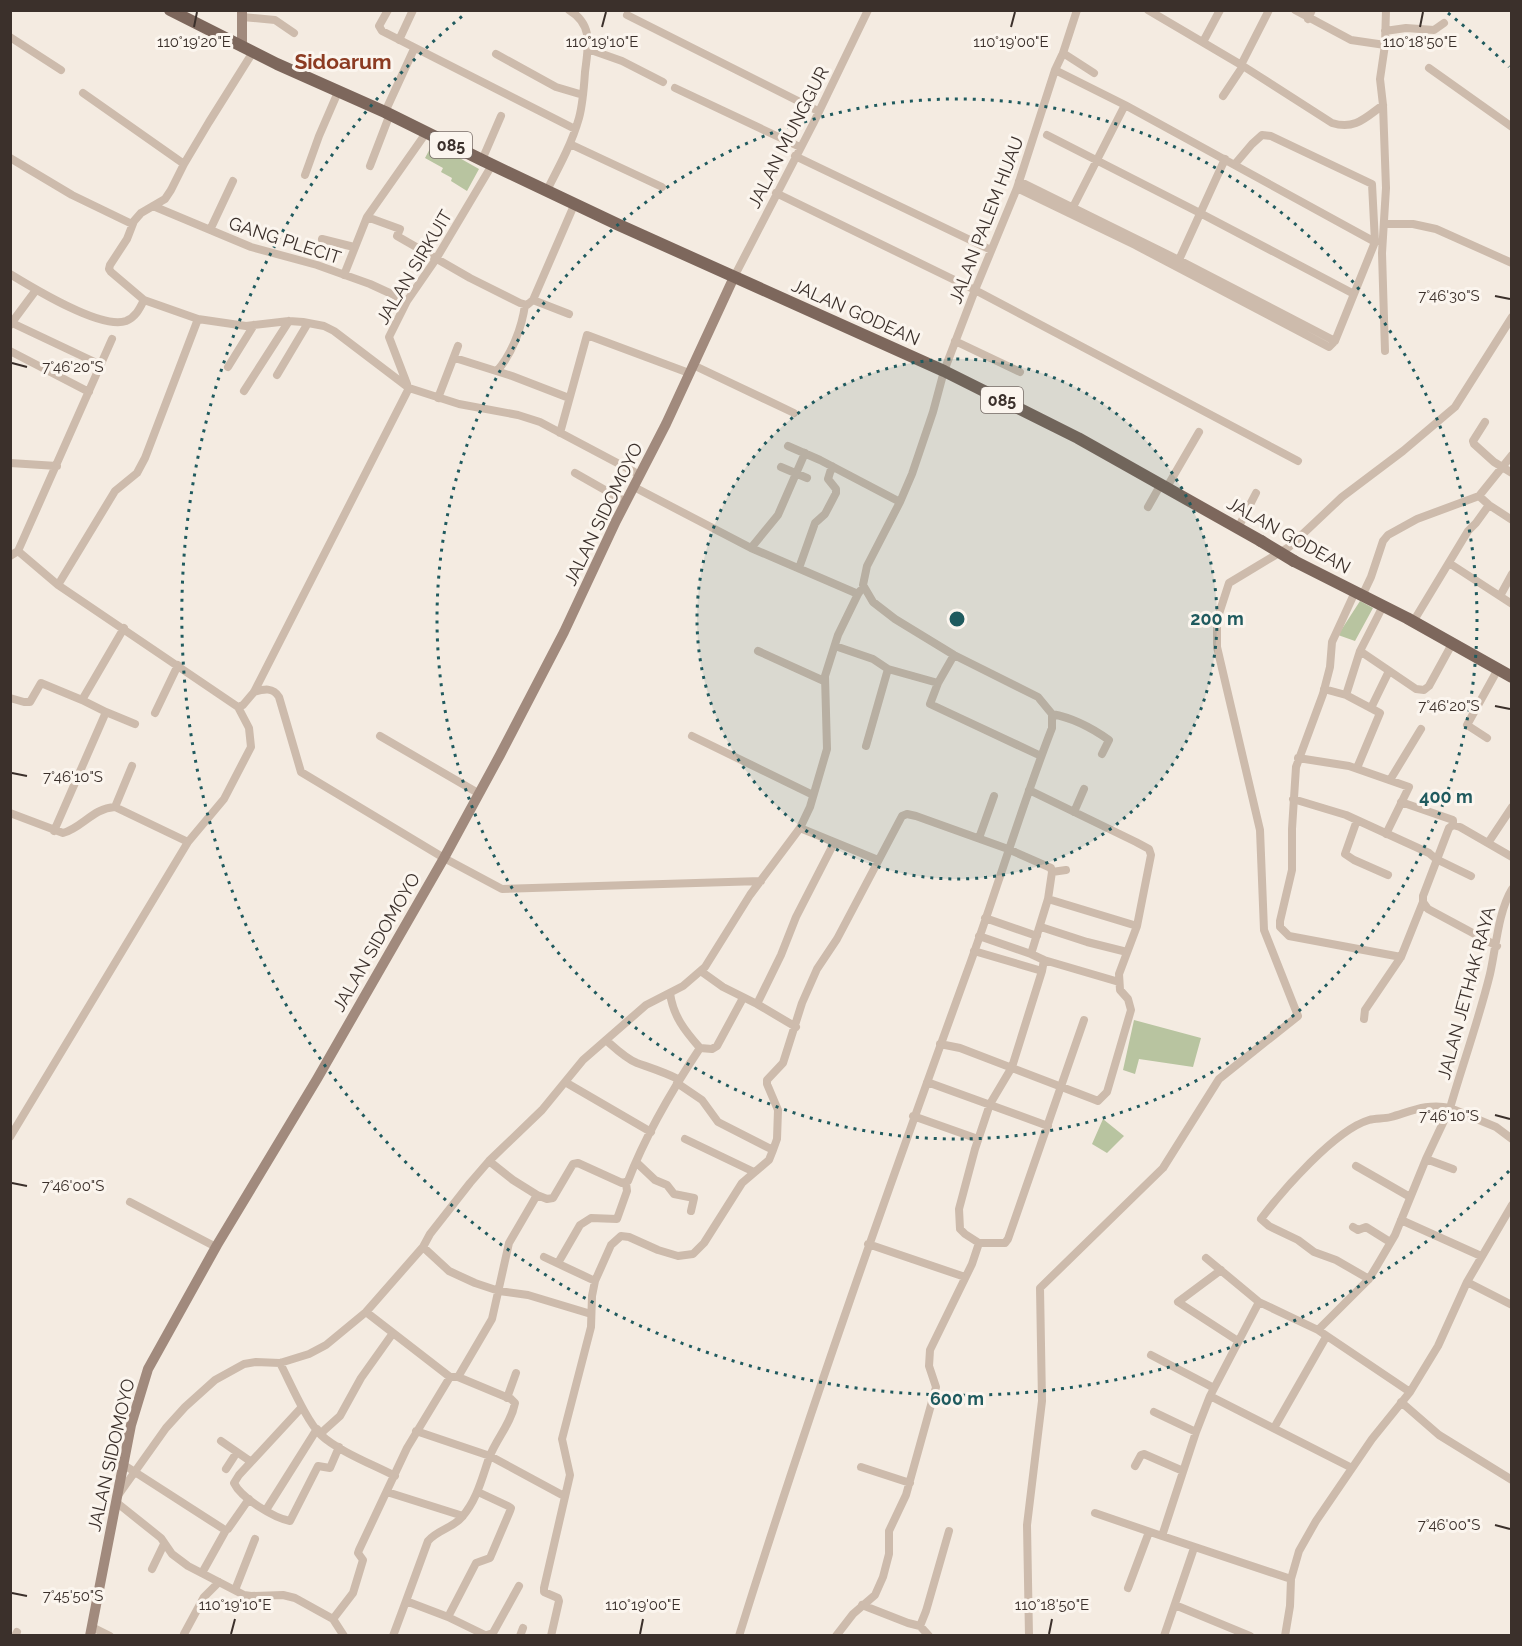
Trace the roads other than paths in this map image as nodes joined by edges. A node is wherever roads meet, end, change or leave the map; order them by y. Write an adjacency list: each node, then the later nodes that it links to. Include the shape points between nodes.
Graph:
1 (170, 10): 26 (main road, JALAN GODEAN / 085)
2 (388, 10): 21 (street, via 380,30)
3 (413, 10): 21 (street)
4 (569, 10): 13 (street)
5 (868, 10): 42 (street, JALAN MUNGGUR)
6 (1077, 10): 27 (street, JALAN PALEM HIJAU)
7 (1148, 10): 22 (street)
8 (1220, 10): 22 (street)
9 (1269, 10): 29 (street)
10 (1294, 10): 16 (street)
11 (1312, 10): 16 (street)
12 (1386, 10): 18 (street)
13 (579, 13): 25 (street, via 588,34)
14 (242, 14): 19 (street, via 275,20); 26 (main road)
15 (627, 15): 42 (street)
16 (1308, 19): 23 (street, via 1351,40)
17 (1444, 23): 18 (street, via 1434,30)
18 (1385, 31): 23 (street)
19 (294, 33)
20 (10, 37): 31 (street)
21 (399, 40): 24 (street)
22 (1203, 42): 29 (street)
23 (1385, 45): 41 (street, via 1380,79)
24 (414, 49): 43 (street); 46 (street)
25 (588, 49): 34 (street); 38 (street)
26 (248, 50): 36 (main road, JALAN GODEAN / 085); 57 (street)
27 (1063, 53): 32 (street, JALAN PALEM HIJAU); 33 (street)
28 (496, 54): 38 (street, via 556,87)
29 (1242, 66): 39 (street); 41 (street, via 1344,127 1355,125)
30 (1430, 68): 45 (street)
31 (61, 70)
32 (1054, 70): 40 (street); 61 (street, JALAN PALEM HIJAU)
33 (1094, 73)
34 (663, 82)
35 (675, 88): 50 (street)
36 (338, 92): 43 (main road, JALAN GODEAN / 085); 59 (street)
37 (83, 93): 57 (street)
38 (583, 96): 46 (street)
39 (1223, 96)
40 (1125, 105): 53 (street); 54 (street)
41 (1383, 105): 71 (street)
42 (818, 111): 50 (street, JALAN MUNGGUR)
43 (388, 113): 47 (main road, JALAN GODEAN / 085); 58 (street)
44 (501, 117): 55 (street, JALAN SIRKUIT)
45 (1512, 127)
46 (575, 129): 49 (street)
47 (426, 133): 55 (main road, JALAN GODEAN / 085); 69 (street)
48 (1047, 135): 53 (street)
49 (570, 144): 62 (street); 63 (street)
50 (800, 147): 51 (street, JALAN MUNGGUR)
51 (795, 156): 64 (street, JALAN MUNGGUR); 76 (street)
52 (10, 158): 70 (street, via 72,195)
53 (1096, 159): 67 (street); 68 (street)
54 (1225, 159): 56 (street); 68 (street)
55 (487, 163): 63 (main road, JALAN GODEAN / 085); 77 (street, JALAN SIRKUIT)
56 (1235, 164): 74 (street); 74 (street, via 1262,135 1271,136 1372,184)
57 (184, 165): 66 (street, via 165,199)
58 (370, 166)
59 (305, 175)
60 (233, 182): 72 (street)
61 (1018, 184): 67 (street); 76 (street, JALAN PALEM HIJAU); 78 (street)
62 (662, 187)
63 (547, 189): 65 (main road, JALAN GODEAN / 085)
64 (776, 193): 82 (street, JALAN MUNGGUR); 84 (street)
65 (575, 203): 82 (main road, JALAN GODEAN / 085); 87 (street)
66 (153, 206): 70 (street); 72 (street, GANG PLECIT)
67 (1073, 207): 78 (street)
68 (1200, 213): 78 (street); 85 (street)
69 (367, 217): 75 (street); 77 (street, via 400,229 397,236)
70 (132, 224): 86 (street, via 109,268)
71 (1384, 224): 79 (street, via 1436,229); 101 (street)
72 (210, 231): 81 (street, GANG PLECIT)
73 (322, 238): 75 (street)
74 (1376, 242): 85 (street)
75 (354, 247): 81 (street)
76 (991, 250): 84 (street, JALAN PALEM HIJAU)
77 (436, 259): 88 (street, JALAN SIRKUIT); 89 (street)
78 (1177, 263): 85 (street, via 1335,341)
79 (1512, 263)
80 (10, 274): 83 (street)
81 (344, 275): 88 (street, GANG PLECIT)
82 (734, 277): 105 (main road, JALAN SIDOMOYO); 107 (main road, JALAN GODEAN / 085)
83 (36, 290): 86 (street, via 78,311 117,323 136,314); 94 (street)
84 (975, 290): 98 (street, JALAN PALEM HIJAU); 122 (street)
85 (1354, 294)
86 (144, 300): 92 (street)
87 (533, 300): 89 (street); 90 (street)
88 (407, 301): 110 (street, JALAN SIRKUIT, via 389,338)
89 (525, 305): 106 (street, via 514,342)
90 (568, 314)
91 (1512, 317): 364 (street, via 1455,407 1342,497 1289,547 1229,583 1217,620 1217,647 1260,830 1264,930 1298,1016 1219,1079 1163,1168 1040,1288 1042,1401 1027,1525)
92 (198, 319): 96 (street); 147 (street, via 145,458 137,473 115,492)
93 (288, 321): 95 (street); 96 (street); 111 (street)
94 (11, 323): 103 (street)
95 (308, 323): 109 (street); 110 (street, via 334,331)
96 (254, 325): 104 (street)
97 (112, 339): 103 (street)
98 (955, 341): 107 (street, JALAN PALEM HIJAU); 108 (street)
99 (458, 346): 102 (street)
100 (10, 351): 112 (street)
101 (1385, 351)
102 (455, 358): 106 (street); 113 (street)
103 (101, 365): 112 (street)
104 (228, 367)
105 (691, 369): 114 (street, via 587,335); 115 (street); 130 (main road, JALAN SIDOMOYO)
106 (497, 371): 114 (street)
107 (944, 371): 132 (main road, JALAN GODEAN / 085); 137 (street, JALAN PALEM HIJAU)
108 (1020, 372)
109 (277, 375)
110 (408, 388): 113 (street); 169 (street)
111 (244, 391)
112 (89, 392): 124 (street)
113 (438, 398): 118 (street, via 518,415)
114 (569, 398): 118 (street)
115 (794, 413)
116 (1485, 422): 127 (street, via 1474,444)
117 (1199, 432): 132 (street)
118 (560, 433): 130 (street)
119 (788, 446): 120 (street)
120 (805, 453): 125 (street); 129 (street)
121 (1512, 455): 127 (street)
122 (1298, 461)
123 (10, 463): 124 (street)
124 (57, 466): 142 (street)
125 (832, 466): 137 (street); 145 (street, via 828,479 836,493 825,514 815,523)
126 (781, 467): 129 (street)
127 (1508, 471): 135 (street)
128 (574, 473): 136 (street)
129 (796, 473): 131 (street); 141 (street, via 778,515)
130 (640, 475): 133 (main road, JALAN SIDOMOYO)
131 (807, 478)
132 (1164, 485): 138 (street); 140 (main road, JALAN GODEAN / 085)
133 (634, 488): 136 (main road, JALAN SIDOMOYO); 141 (street)
134 (1256, 493): 140 (street)
135 (1483, 500): 139 (street); 144 (street, via 1476,523); 150 (street, via 1417,519 1389,535)
136 (626, 502): 192 (main road, JALAN SIDOMOYO, via 564,632)
137 (900, 502): 148 (street, JALAN PALEM HIJAU, via 870,560)
138 (1148, 507)
139 (1512, 520)
140 (1238, 528): 150 (main road, JALAN GODEAN / 085, bridge)
141 (751, 548): 145 (street)
142 (18, 550): 143 (street); 147 (street)
143 (10, 556)
144 (1449, 563): 151 (street); 154 (street)
145 (799, 568): 149 (street)
146 (1512, 574): 151 (street)
147 (58, 585): 155 (street)
148 (863, 585): 149 (street, JALAN PALEM HIJAU); 160 (street, via 873,602 895,619)
149 (858, 594): 157 (street, JALAN PALEM HIJAU)
150 (1359, 594): 153 (main road, JALAN GODEAN / 085); 168 (street, via 1332,642)
151 (1500, 596): 152 (street)
152 (1512, 604)
153 (1383, 606): 154 (main road, JALAN GODEAN / 085); 159 (street)
154 (1413, 622): 156 (main road, JALAN GODEAN / 085)
155 (124, 628): 161 (street); 172 (street)
156 (1452, 644): 163 (main road, JALAN GODEAN / 085); 164 (street, via 1427,689 1416,688)
157 (835, 646): 162 (street, via 873,659); 166 (street, JALAN PALEM HIJAU)
158 (758, 651): 166 (street)
159 (1360, 651): 164 (street); 170 (street)
160 (954, 655): 167 (street); 177 (street, via 1038,697)
161 (178, 665): 173 (street); 176 (street)
162 (888, 669): 167 (street); 183 (street)
163 (1498, 669): 165 (main road, JALAN GODEAN / 085); 182 (street, via 1468,721 1469,728)
164 (1389, 671): 174 (street)
165 (1512, 677)
166 (824, 681): 193 (street, JALAN PALEM HIJAU, via 827,749)
167 (938, 683): 185 (street, via 929,701 932,706)
168 (1324, 689): 170 (street); 186 (street)
169 (254, 692): 173 (street); 212 (street, via 271,690 279,697 301,772)
170 (1346, 695): 174 (street)
171 (10, 698): 172 (street, via 30,702 41,683)
172 (82, 700): 175 (street)
173 (238, 708): 207 (street, via 249,728 251,747 224,799)
174 (1371, 708): 188 (street, via 1380,713)
175 (106, 712): 178 (street); 204 (street)
176 (155, 713)
177 (1052, 714): 184 (street, via 1086,725 1109,740); 185 (street, via 1052,728)
178 (135, 724)
179 (1421, 729): 189 (street)
180 (380, 736): 192 (street)
181 (692, 736): 193 (street)
182 (1487, 738)
183 (866, 746)
184 (1102, 754)
185 (1041, 756): 191 (street)
186 (1299, 758): 188 (street); 195 (street)
187 (132, 766): 197 (street)
188 (1357, 768): 189 (street)
189 (1390, 780): 196 (street, via 1409,787)
190 (1084, 789): 199 (street)
191 (1029, 790): 199 (street); 210 (street)
192 (478, 793): 212 (main road, JALAN SIDOMOYO)
193 (813, 795): 203 (street, JALAN PALEM HIJAU)
194 (994, 796): 206 (street)
195 (1293, 800): 201 (street); 232 (street, via 1292,870 1280,927 1290,936)
196 (1401, 802): 202 (street, via 1453,820); 205 (street)
197 (115, 807): 204 (street, via 97,811 71,831); 207 (street)
198 (1512, 807): 209 (street)
199 (1074, 812): 224 (street, via 1149,849)
200 (10, 813): 204 (street)
201 (1358, 820): 205 (street); 217 (street, via 1345,854)
202 (1452, 825): 209 (street); 214 (street)
203 (800, 828): 208 (street); 219 (street, JALAN PALEM HIJAU)
204 (54, 831)
205 (1386, 834): 214 (street)
206 (978, 838): 210 (street); 213 (street, via 907,814 897,822)
207 (188, 842): 255 (street)
208 (834, 843): 213 (street); 238 (street, via 781,955)
209 (1488, 843): 211 (street)
210 (1008, 849): 216 (street, via 1051,868); 223 (street)
211 (1512, 857)
212 (444, 858): 219 (street, via 494,886 510,890); 277 (main road, JALAN SIDOMOYO, via 318,1079)
213 (878, 860): 241 (street, via 817,969)
214 (1436, 860): 218 (street); 222 (street)
215 (1066, 870): 216 (street)
216 (1052, 872): 221 (street)
217 (1388, 875)
218 (1471, 876)
219 (761, 881): 235 (street, JALAN PALEM HIJAU)
220 (1512, 889): 228 (street, JALAN JETHAK RAYA, via 1501,914)
221 (1048, 899): 224 (street); 225 (street)
222 (1423, 902): 228 (street, via 1428,909); 232 (street)
223 (985, 918): 226 (street); 227 (street)
224 (1137, 926): 230 (street)
225 (1041, 927): 227 (street); 230 (street)
226 (979, 936): 229 (street); 231 (street)
227 (1037, 936): 231 (street)
228 (1497, 946): 251 (street, JALAN JETHAK RAYA)
229 (974, 951): 234 (street); 243 (street)
230 (1127, 952): 236 (street)
231 (1031, 954): 233 (street)
232 (1401, 957): 239 (street, via 1365,1010)
233 (1044, 960): 234 (street); 236 (street)
234 (1042, 971): 245 (street)
235 (702, 972): 237 (street); 238 (street)
236 (1119, 982): 249 (street, via 1131,1010 1107,1092 1098,1101)
237 (670, 993): 242 (street, via 646,1005); 244 (street, via 678,1020)
238 (750, 1001): 241 (street); 244 (street, via 717,1046)
239 (1364, 1019)
240 (1084, 1020): 249 (street)
241 (796, 1027): 259 (street, via 783,1063 767,1080 778,1110)
242 (606, 1040): 246 (street, via 638,1063); 247 (street)
243 (940, 1044): 245 (street); 248 (street)
244 (700, 1048): 246 (street)
245 (1012, 1067): 249 (street); 250 (street)
246 (677, 1081): 254 (street); 259 (street, via 702,1100 718,1122)
247 (565, 1082): 254 (street); 261 (street)
248 (927, 1082): 250 (street); 252 (street)
249 (1062, 1089): 253 (street)
250 (990, 1104): 253 (street); 256 (street)
251 (1450, 1108): 257 (street, JALAN JETHAK RAYA, via 1496,1127); 260 (street); 285 (street, via 1422,1107 1353,1128 1292,1180 1261,1219 1314,1252)
252 (913, 1116): 256 (street); 276 (street)
253 (1048, 1126): 275 (street, via 1008,1239 1005,1243)
254 (651, 1132): 262 (street)
255 (10, 1137)
256 (978, 1139): 275 (street, via 958,1221 960,1229)
257 (1512, 1139)
258 (686, 1140): 265 (street)
259 (773, 1150): 265 (street, via 769,1160)
260 (1426, 1159): 264 (street); 268 (street)
261 (489, 1161): 267 (street); 278 (street)
262 (636, 1162): 266 (street); 271 (street, via 674,1194 694,1198)
263 (1356, 1166): 268 (street)
264 (1453, 1169)
265 (754, 1172): 286 (street, via 693,1254 678,1256 621,1236 611,1245)
266 (626, 1183): 267 (street, via 578,1162 553,1198); 282 (street, via 627,1191 616,1219 591,1218 580,1224)
267 (537, 1195): 288 (street, via 509,1243)
268 (1410, 1197): 272 (street)
269 (130, 1202): 277 (street)
270 (1512, 1205): 279 (street)
271 (691, 1211)
272 (1401, 1220): 274 (street); 279 (street)
273 (1353, 1227): 274 (street, via 1366,1227)
274 (1390, 1242): 285 (street)
275 (979, 1243): 284 (street)
276 (868, 1244): 284 (street); 361 (street)
277 (216, 1247): 316 (main road, JALAN SIDOMOYO, via 148,1369)
278 (423, 1247): 288 (street, via 449,1271); 291 (street)
279 (1481, 1256): 287 (street)
280 (544, 1257): 282 (street)
281 (1206, 1258): 283 (street)
282 (558, 1263): 286 (street)
283 (1221, 1270): 289 (street); 296 (street, via 1178,1302)
284 (965, 1277): 325 (street, via 930,1350 929,1366 936,1387)
285 (1369, 1279): 293 (street)
286 (595, 1281): 292 (street)
287 (1467, 1282): 290 (street); 302 (street, via 1438,1346)
288 (499, 1291): 292 (street, via 528,1295); 300 (street, via 492,1319)
289 (1259, 1302): 293 (street); 296 (street)
290 (1512, 1305)
291 (366, 1312): 294 (street); 298 (street, via 326,1345)
292 (591, 1314): 328 (street, via 562,1439 570,1475)
293 (1318, 1330): 295 (street)
294 (393, 1333): 300 (street); 309 (street, via 340,1416)
295 (1326, 1337): 302 (street); 307 (street)
296 (1238, 1341): 301 (street)
297 (1151, 1355): 301 (street)
298 (280, 1363): 305 (street); 321 (street, via 244,1364 215,1380 166,1428)
299 (516, 1373): 303 (street)
300 (454, 1377): 303 (street); 308 (street)
301 (1212, 1392): 307 (street); 310 (street)
302 (1410, 1392): 304 (street)
303 (507, 1398): 314 (street, via 515,1403 514,1409)
304 (1401, 1402): 319 (street); 324 (street, via 1439,1435)
305 (302, 1407): 309 (street); 315 (street)
306 (1154, 1412): 310 (street)
307 (1274, 1428): 319 (street)
308 (416, 1431): 314 (street); 323 (street)
309 (319, 1432): 312 (street); 331 (street)
310 (1196, 1432): 322 (street)
311 (221, 1441): 313 (street)
312 (339, 1447): 323 (street); 331 (street, via 330,1468 318,1466 290,1521)
313 (237, 1452): 315 (street); 320 (street)
314 (490, 1456): 327 (street); 328 (street)
315 (250, 1461): 330 (street, via 234,1483)
316 (124, 1465): 321 (street); 329 (main road, JALAN SIDOMOYO)
317 (1135, 1466): 322 (street, via 1144,1454)
318 (861, 1467): 325 (street)
319 (1352, 1468): 343 (street, via 1299,1551)
320 (226, 1469)
321 (136, 1472): 329 (street); 334 (street)
322 (1183, 1472): 337 (street)
323 (394, 1476): 326 (street)
324 (1512, 1480)
325 (910, 1483): 349 (street, via 889,1531 883,1577 874,1595)
326 (387, 1492): 333 (street); 352 (street, via 358,1550 363,1560 353,1593)
327 (478, 1492): 333 (street); 351 (street, via 511,1508 490,1558 476,1563)
328 (564, 1496): 360 (street, via 544,1588 544,1592 559,1601)
329 (117, 1499): 339 (street); 354 (main road, JALAN SIDOMOYO)
330 (249, 1499): 331 (street); 334 (street)
331 (266, 1510)
332 (1095, 1513): 336 (street)
333 (463, 1516): 348 (street, via 428,1541)
334 (226, 1530): 342 (street)
335 (949, 1531): 353 (street)
336 (1149, 1532): 337 (street); 346 (street)
337 (1162, 1536): 340 (street)
338 (255, 1539): 347 (street)
339 (164, 1544): 341 (street); 342 (street, via 172,1554)
340 (1194, 1548): 343 (street); 350 (street)
341 (152, 1569)
342 (202, 1573): 344 (street)
343 (1291, 1579): 367 (street)
344 (219, 1582): 347 (street); 355 (street, via 204,1597)
345 (519, 1586): 359 (street)
346 (1128, 1588)
347 (235, 1590): 352 (street, via 251,1596 295,1598)
348 (406, 1601): 351 (street); 358 (street)
349 (862, 1605): 353 (street); 362 (street)
350 (1175, 1605): 365 (street); 366 (street)
351 (448, 1617): 359 (street)
352 (333, 1619): 357 (street)
353 (920, 1626): 363 (street)
354 (91, 1631): 356 (street)
355 (184, 1634)
356 (110, 1635)
357 (344, 1635)
358 (393, 1635)
359 (491, 1635)
360 (551, 1635)
361 (739, 1635)
362 (836, 1635)
363 (929, 1635)
364 (1029, 1635)
365 (1164, 1635)
366 (1250, 1635)
367 (1285, 1635)

